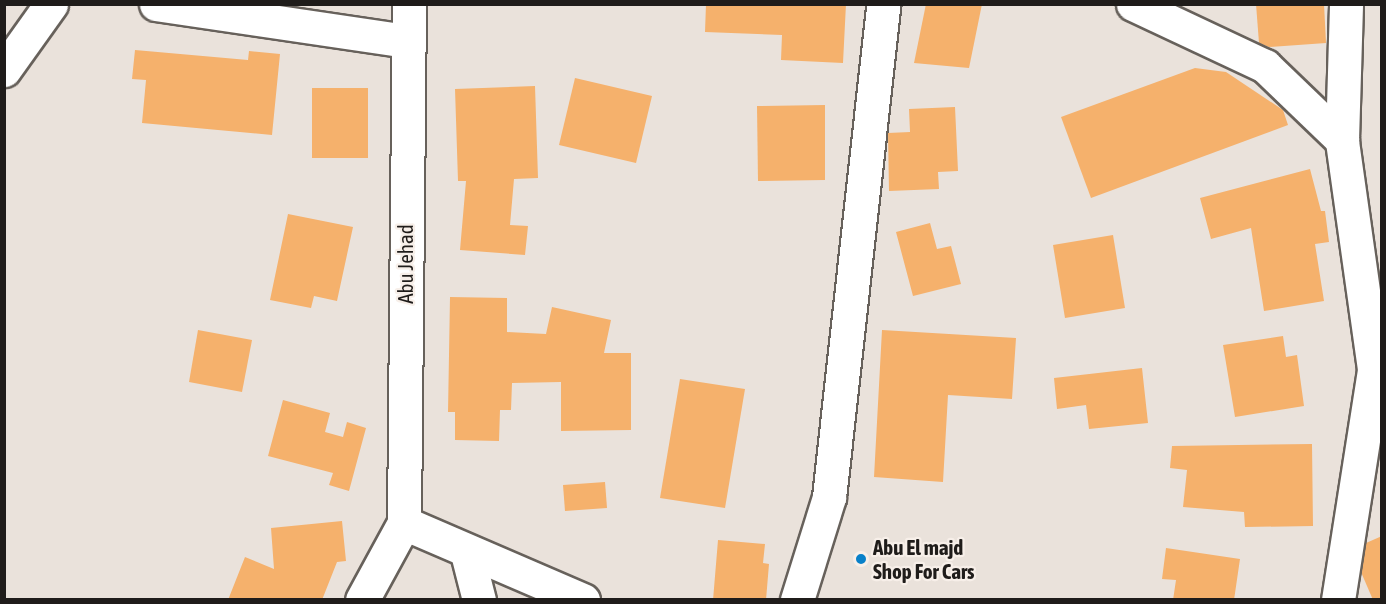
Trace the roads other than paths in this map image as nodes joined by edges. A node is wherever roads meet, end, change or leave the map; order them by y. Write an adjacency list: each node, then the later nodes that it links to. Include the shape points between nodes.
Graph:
1 (51, 4): 8 (street)
2 (156, 4): 7 (street)
3 (409, 4): 7 (street, Abu Jehad)
4 (883, 4): 16 (street, via 829,497)
5 (1133, 4): 9 (street, via 1265,66)
6 (1346, 4): 9 (street)
7 (407, 41): 11 (street, Abu Jehad)
8 (4, 70)
9 (1342, 140): 10 (street)
10 (1378, 348): 17 (street)
11 (404, 523): 12 (street); 13 (street)
12 (467, 553): 14 (street); 15 (street)
13 (362, 600)
14 (479, 600)
15 (583, 600)
16 (797, 600)
17 (1338, 600)

